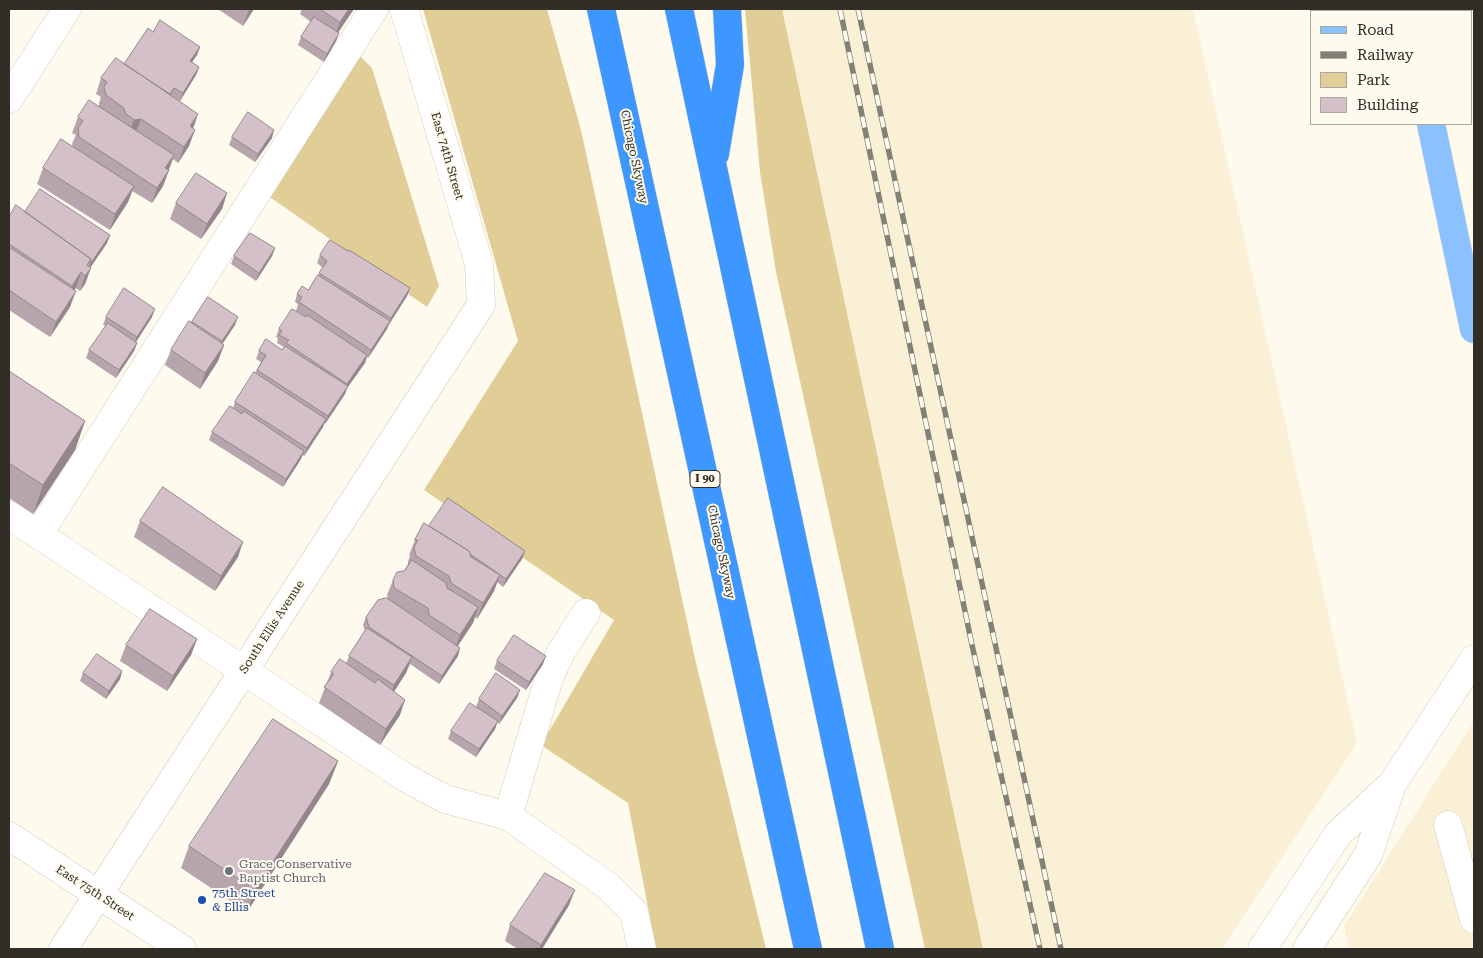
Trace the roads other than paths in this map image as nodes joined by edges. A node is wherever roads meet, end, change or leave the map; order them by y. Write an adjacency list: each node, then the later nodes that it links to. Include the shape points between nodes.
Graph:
1 (67, 9): 7 (street)
2 (374, 9): 13 (street)
3 (404, 9): 10 (street, East 74th Street, via 479,264)
4 (602, 9): 26 (highway, Chicago Skyway / I 90)
5 (679, 9): 9 (highway)
6 (727, 9): 9 (highway, via 730,65)
7 (9, 99)
8 (1431, 125): 11 (main road)
9 (713, 168): 27 (highway)
10 (481, 305): 16 (street, South Ellis Avenue)
11 (1474, 329)
12 (9, 516): 13 (street)
13 (38, 535): 16 (street)
14 (586, 614): 18 (street, via 561,652 549,678)
15 (1474, 659): 17 (street)
16 (244, 670): 18 (street, via 406,778 445,799); 21 (street, South Ellis Avenue)
17 (1392, 784): 28 (street, via 1338,834); 29 (street, via 1368,855)
18 (508, 816): 25 (street, via 609,887 634,912)
19 (1448, 825): 22 (street)
20 (9, 836): 21 (street, East 75th Street)
21 (98, 894): 23 (street, South Ellis Avenue); 24 (street, East 75th Street)
22 (1474, 919)
23 (63, 949)
24 (182, 949)
25 (642, 949)
26 (808, 949)
27 (880, 949)
28 (1262, 949)
29 (1307, 949)

